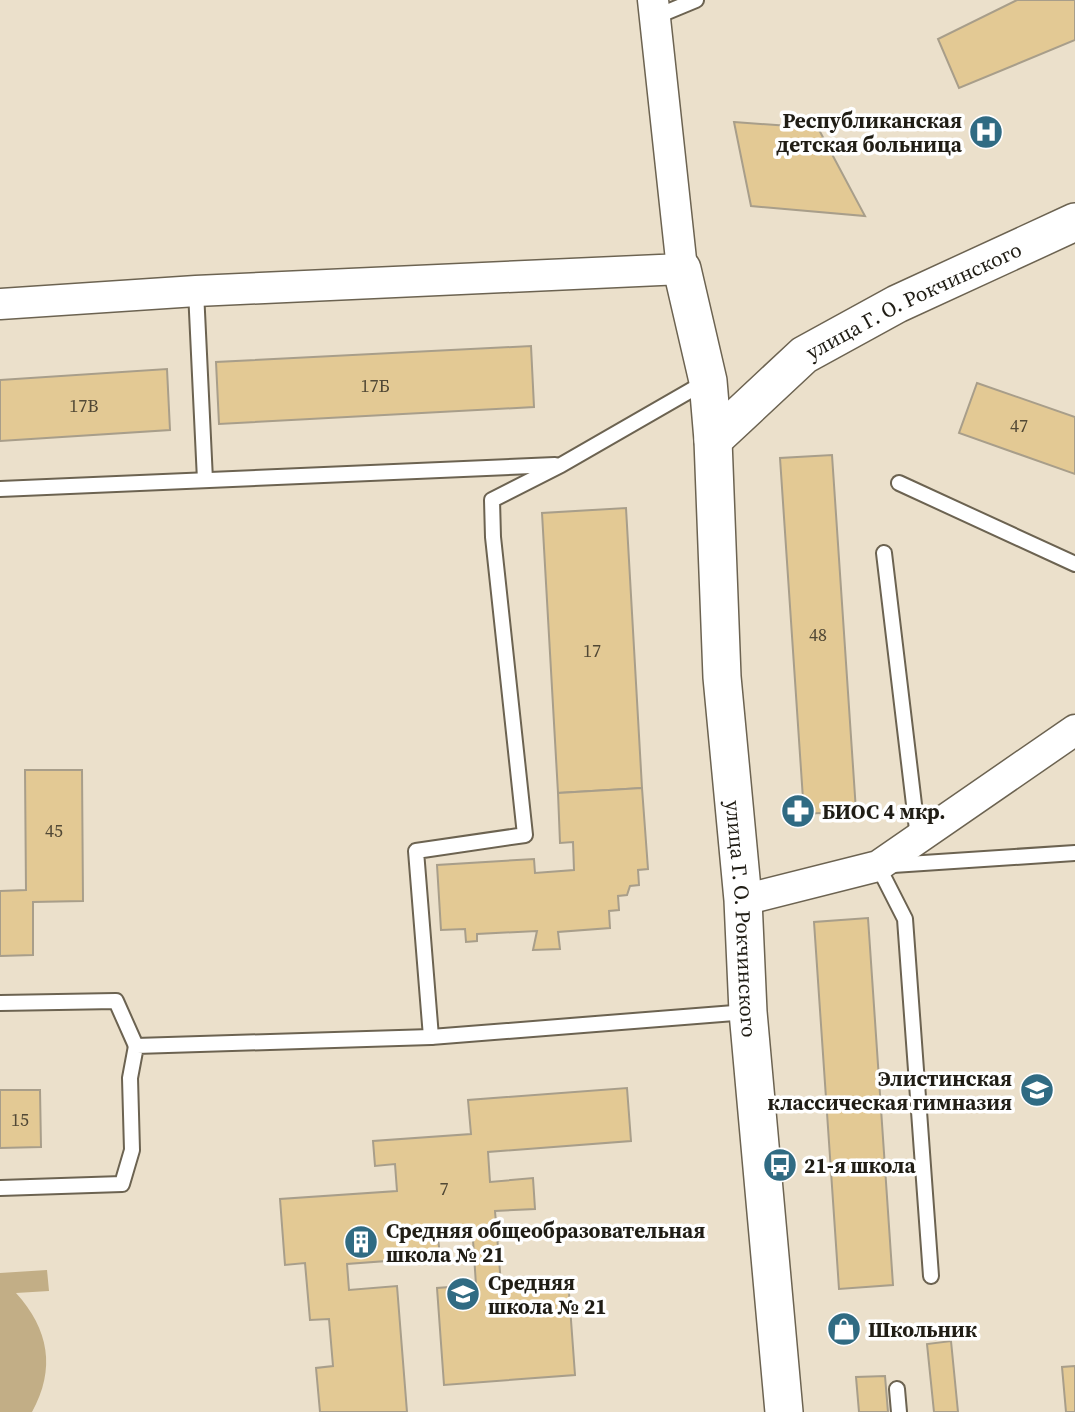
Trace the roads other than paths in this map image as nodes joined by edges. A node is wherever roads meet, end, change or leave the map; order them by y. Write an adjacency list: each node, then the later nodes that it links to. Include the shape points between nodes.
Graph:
1 (696, 0): 2 (lane)
2 (654, 8): 4 (street)
3 (1075, 222): 8 (street, улица Г. О. Рокчинского, via 897,304 804,355)
4 (682, 269): 5 (street); 7 (street, улица Г. О. Рокчинского)
5 (196, 291): 6 (street); 10 (lane)
6 (0, 304)
7 (708, 381): 8 (street, улица Г. О. Рокчинского); 9 (lane)
8 (713, 440): 19 (street, улица Г. О. Рокчинского, via 722,677)
9 (561, 465): 10 (lane); 22 (lane, via 492,499 525,835 416,851)
10 (205, 480): 12 (lane)
11 (899, 484): 14 (lane)
12 (0, 489)
13 (884, 553): 16 (lane)
14 (1075, 564)
15 (1075, 730): 16 (street)
16 (918, 838): 18 (street)
17 (1075, 853): 18 (lane)
18 (878, 866): 19 (street); 25 (lane, via 905,919)
19 (743, 900): 21 (street, улица Г. О. Рокчинского)
20 (0, 1003): 23 (lane, via 116,1001)
21 (748, 1012): 22 (lane); 27 (street, улица Г. О. Рокчинского)
22 (431, 1037): 23 (lane)
23 (136, 1046): 24 (lane, via 130,1078 132,1150 122,1184)
24 (0, 1188)
25 (932, 1276)
26 (897, 1389): 28 (lane)
27 (783, 1412)
28 (899, 1412)

